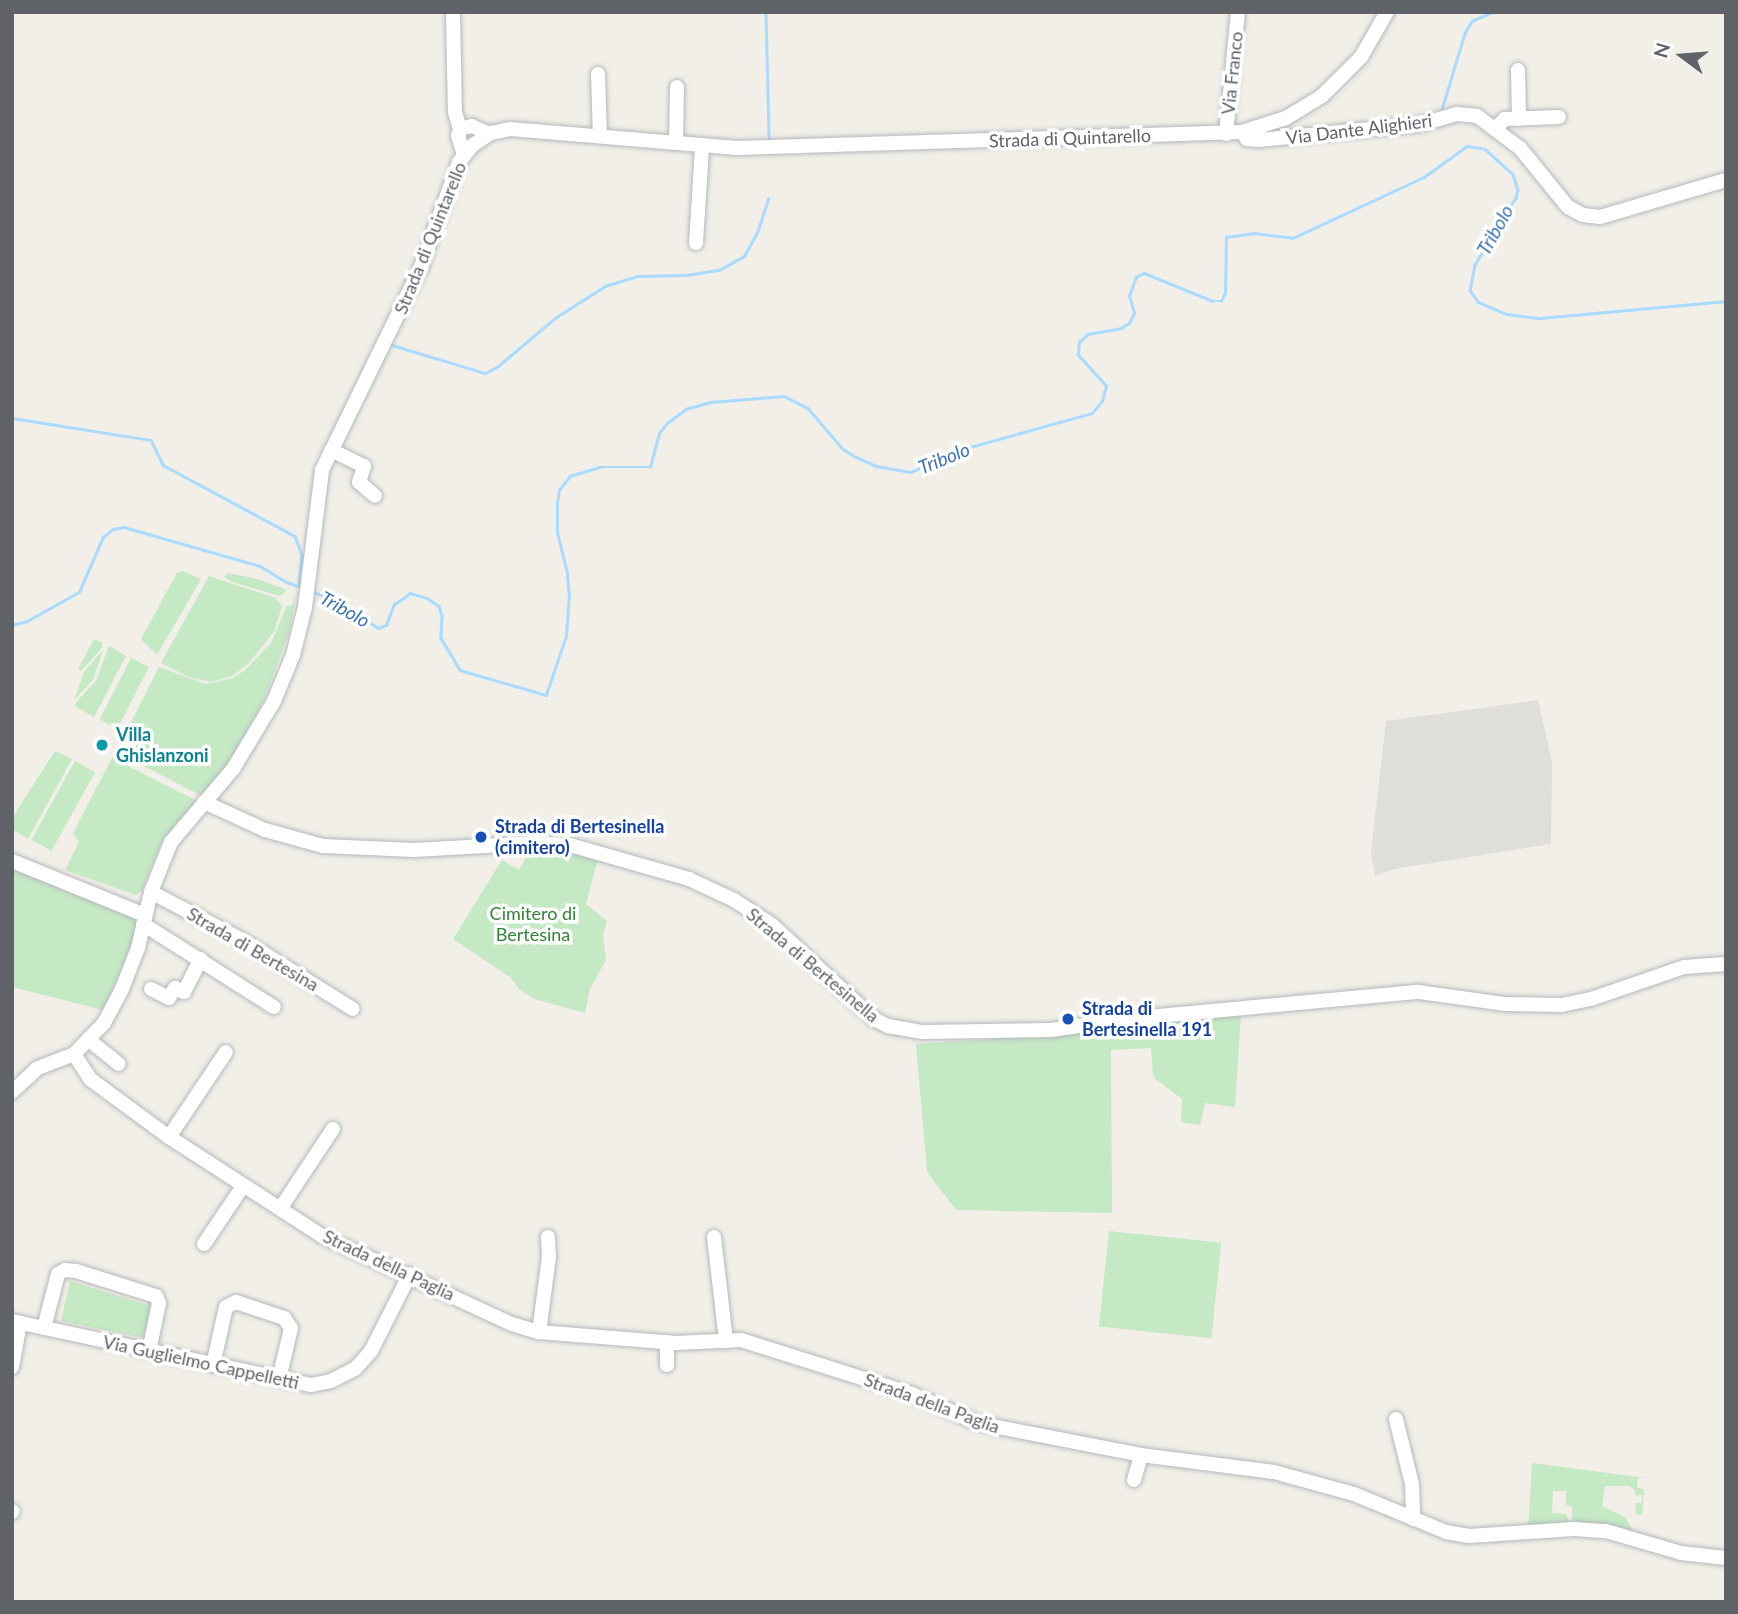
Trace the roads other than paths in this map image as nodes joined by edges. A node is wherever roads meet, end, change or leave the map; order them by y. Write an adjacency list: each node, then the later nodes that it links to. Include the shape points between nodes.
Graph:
1 (453, 12): 10 (street, via 454,108)
2 (1238, 12): 13 (street, Via Franco)
3 (1387, 12): 11 (street, Strada di Quintarello, via 1361,57 1322,96 1286,118)
4 (1518, 70): 8 (street)
5 (598, 74): 14 (street)
6 (677, 87): 15 (street)
7 (1559, 117): 8 (street)
8 (1519, 119): 9 (street, via 1504,119)
9 (1496, 128): 11 (street, Via Dante Alighieri, via 1484,118 1464,114 1422,124 1259,140 1247,139); 18 (street, Via Dante Alighieri, via 1520,148 1568,207 1583,215 1600,217)
10 (460, 130): 12 (street, via 472,126); 17 (street)
11 (1242, 132): 13 (street, Strada di Quintarello)
12 (489, 134): 14 (street, Strada di Quintarello, via 510,129); 17 (street, Strada di Quintarello)
13 (1226, 134): 16 (street, Strada di Quintarello)
14 (600, 136): 15 (street, Strada di Quintarello)
15 (676, 144): 16 (street, Strada di Quintarello)
16 (702, 147): 19 (street)
17 (464, 155): 20 (street, Strada di Quintarello, via 421,267)
18 (1726, 180)
19 (696, 243)
20 (331, 450): 21 (street, via 364,466 359,482); 22 (street, Strada di Quintarello, via 317,491 307,589 293,655 248,747)
21 (375, 496)
22 (204, 802): 24 (street, via 171,842); 27 (street, Strada di Bertesinella, via 265,830 323,846 414,850 570,845 690,879 772,925 874,1019 922,1032 1051,1030 1419,992 1506,1004 1562,1005 1684,967)
23 (12, 861): 25 (street, Strada di Bertesina)
24 (151, 892): 25 (street); 30 (street, Strada di Bertesina, via 232,934)
25 (144, 919): 26 (street, Strada di Bertesina); 31 (street, via 122,989)
26 (201, 959): 28 (street, Strada di Bertesina, via 184,992 175,988 169,998); 29 (street, Strada di Bertesina)
27 (1726, 964)
28 (150, 989)
29 (275, 1007)
30 (353, 1009)
31 (89, 1040): 33 (street); 34 (street)
32 (226, 1052): 37 (street)
33 (74, 1054): 35 (street, via 38,1068); 37 (street, Strada della Paglia, via 90,1079)
34 (119, 1064)
35 (12, 1092)
36 (333, 1129): 39 (street)
37 (169, 1137): 38 (street, Strada della Paglia)
38 (243, 1186): 39 (street, Strada della Paglia); 42 (street)
39 (280, 1209): 43 (street, Strada della Paglia, via 322,1236)
40 (548, 1237): 46 (street)
41 (714, 1237): 47 (street)
42 (204, 1244)
43 (410, 1274): 46 (street, Strada della Paglia, via 512,1324); 53 (street, Via Guglielmo Cappelletti, via 371,1351 355,1369 312,1385)
44 (16, 1322): 45 (street, Via Guglielmo Cappelletti); 52 (street, Via Guglielmo Cappelletti)
45 (44, 1328): 49 (street, Via Guglielmo Cappelletti); 49 (street, via 58,1274 76,1271 156,1296 159,1303)
46 (539, 1332): 48 (street, Strada della Paglia)
47 (726, 1341): 48 (street, Strada della Paglia); 55 (street, Strada della Paglia, via 772,1348 912,1394 977,1423)
48 (667, 1342): 51 (street)
49 (149, 1351): 50 (street, Via Guglielmo Cappelletti)
50 (214, 1364): 53 (street, Via Guglielmo Cappelletti); 53 (street, via 226,1307 236,1302 284,1318 291,1328)
51 (667, 1366)
52 (12, 1367)
53 (279, 1379)
54 (1396, 1419): 57 (street, via 1412,1484)
55 (1141, 1455): 56 (street); 57 (street, Strada della Paglia, via 1274,1472 1354,1494)
56 (1134, 1480)
57 (1413, 1519): 58 (street, Strada della Paglia, via 1469,1536 1606,1531 1681,1553)
58 (1726, 1558)

